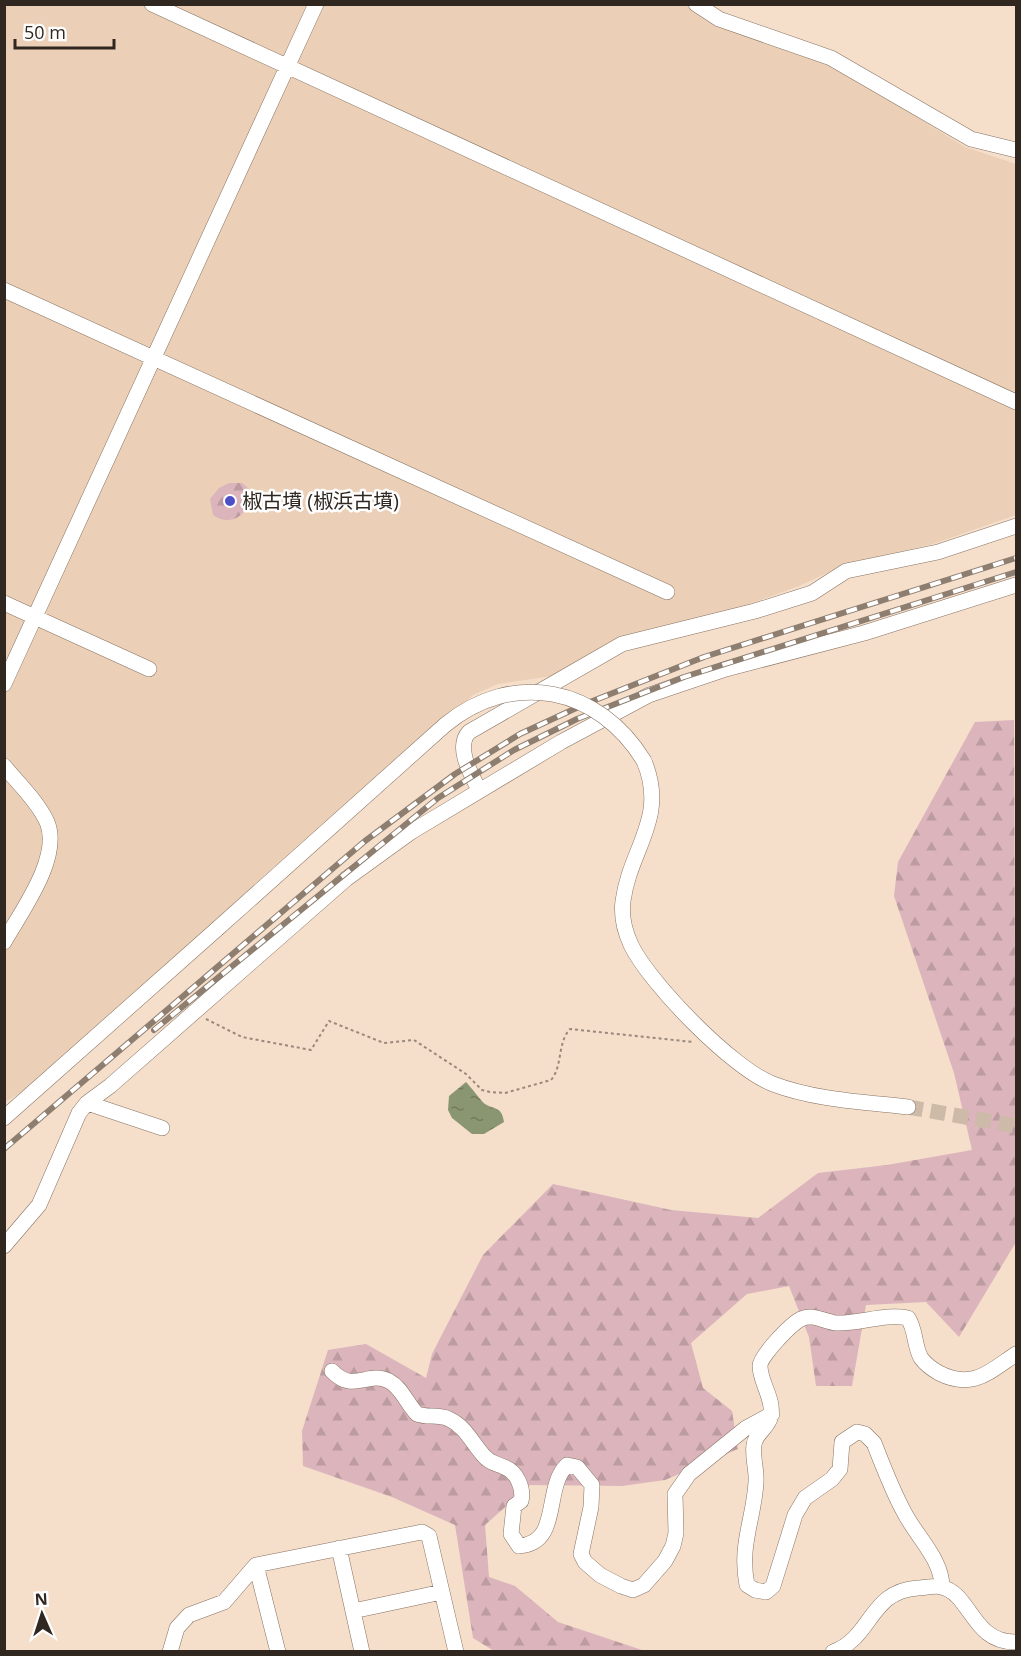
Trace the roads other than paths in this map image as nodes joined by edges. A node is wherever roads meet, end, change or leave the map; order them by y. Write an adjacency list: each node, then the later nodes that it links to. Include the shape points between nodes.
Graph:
1 (152, 4): 4 (street)
2 (316, 4): 4 (street)
3 (696, 4): 5 (street, via 719,20 831,58 971,139)
4 (288, 68): 7 (street); 8 (street)
5 (1017, 150)
6 (4, 290): 7 (street)
7 (154, 358): 11 (street); 13 (street)
8 (1017, 402)
9 (1017, 526): 17 (street, via 938,552 846,571 813,593 755,611 622,644 465,736 463,747)
10 (1017, 585): 17 (street, via 649,695)
11 (667, 592)
12 (4, 603): 13 (street)
13 (35, 617): 14 (street); 15 (street)
14 (149, 669)
15 (4, 684)
16 (4, 766): 18 (street, via 47,823 51,844 44,868)
17 (479, 790): 19 (street, via 346,879)
18 (4, 942)
19 (87, 1103): 22 (street); 23 (street, via 39,1205)
20 (908, 1107): 21 (street, bridge, via 791,1090 758,1078 716,1045 638,956 624,928 623,902 651,813 653,792 644,761 622,731 595,710 534,692 519,692 491,698 445,725)
21 (4, 1118)
22 (162, 1128)
23 (4, 1246)
24 (1017, 1354): 26 (street, via 982,1377 958,1380 927,1366 919,1356 908,1318 834,1323 811,1317 800,1319 762,1356 760,1366)
25 (332, 1371): 26 (street, via 347,1382 372,1377 390,1382 417,1414 441,1416 457,1424 494,1465 506,1467 520,1482 523,1494 521,1502 514,1506 511,1534 519,1546 537,1541 544,1530 559,1472 567,1465 578,1467 592,1485 580,1554 600,1575 633,1590 644,1586 673,1546 675,1494 689,1474 746,1428)
26 (772, 1414): 29 (street, via 753,1445 757,1482 743,1563 747,1585 766,1592 773,1586 795,1515 805,1498 840,1469 842,1442 857,1432 874,1443 904,1512 934,1559)
27 (339, 1548): 28 (street); 30 (street, via 422,1532 429,1536); 31 (street)
28 (256, 1565): 33 (street, via 224,1602 189,1615 177,1628); 34 (street)
29 (942, 1587): 32 (street, via 955,1594 979,1626 992,1636); 37 (street, via 897,1590 847,1646)
30 (442, 1592): 31 (street); 36 (street)
31 (353, 1611): 35 (street)
32 (1017, 1642)
33 (170, 1652)
34 (278, 1652)
35 (362, 1652)
36 (456, 1652)
37 (833, 1652)

